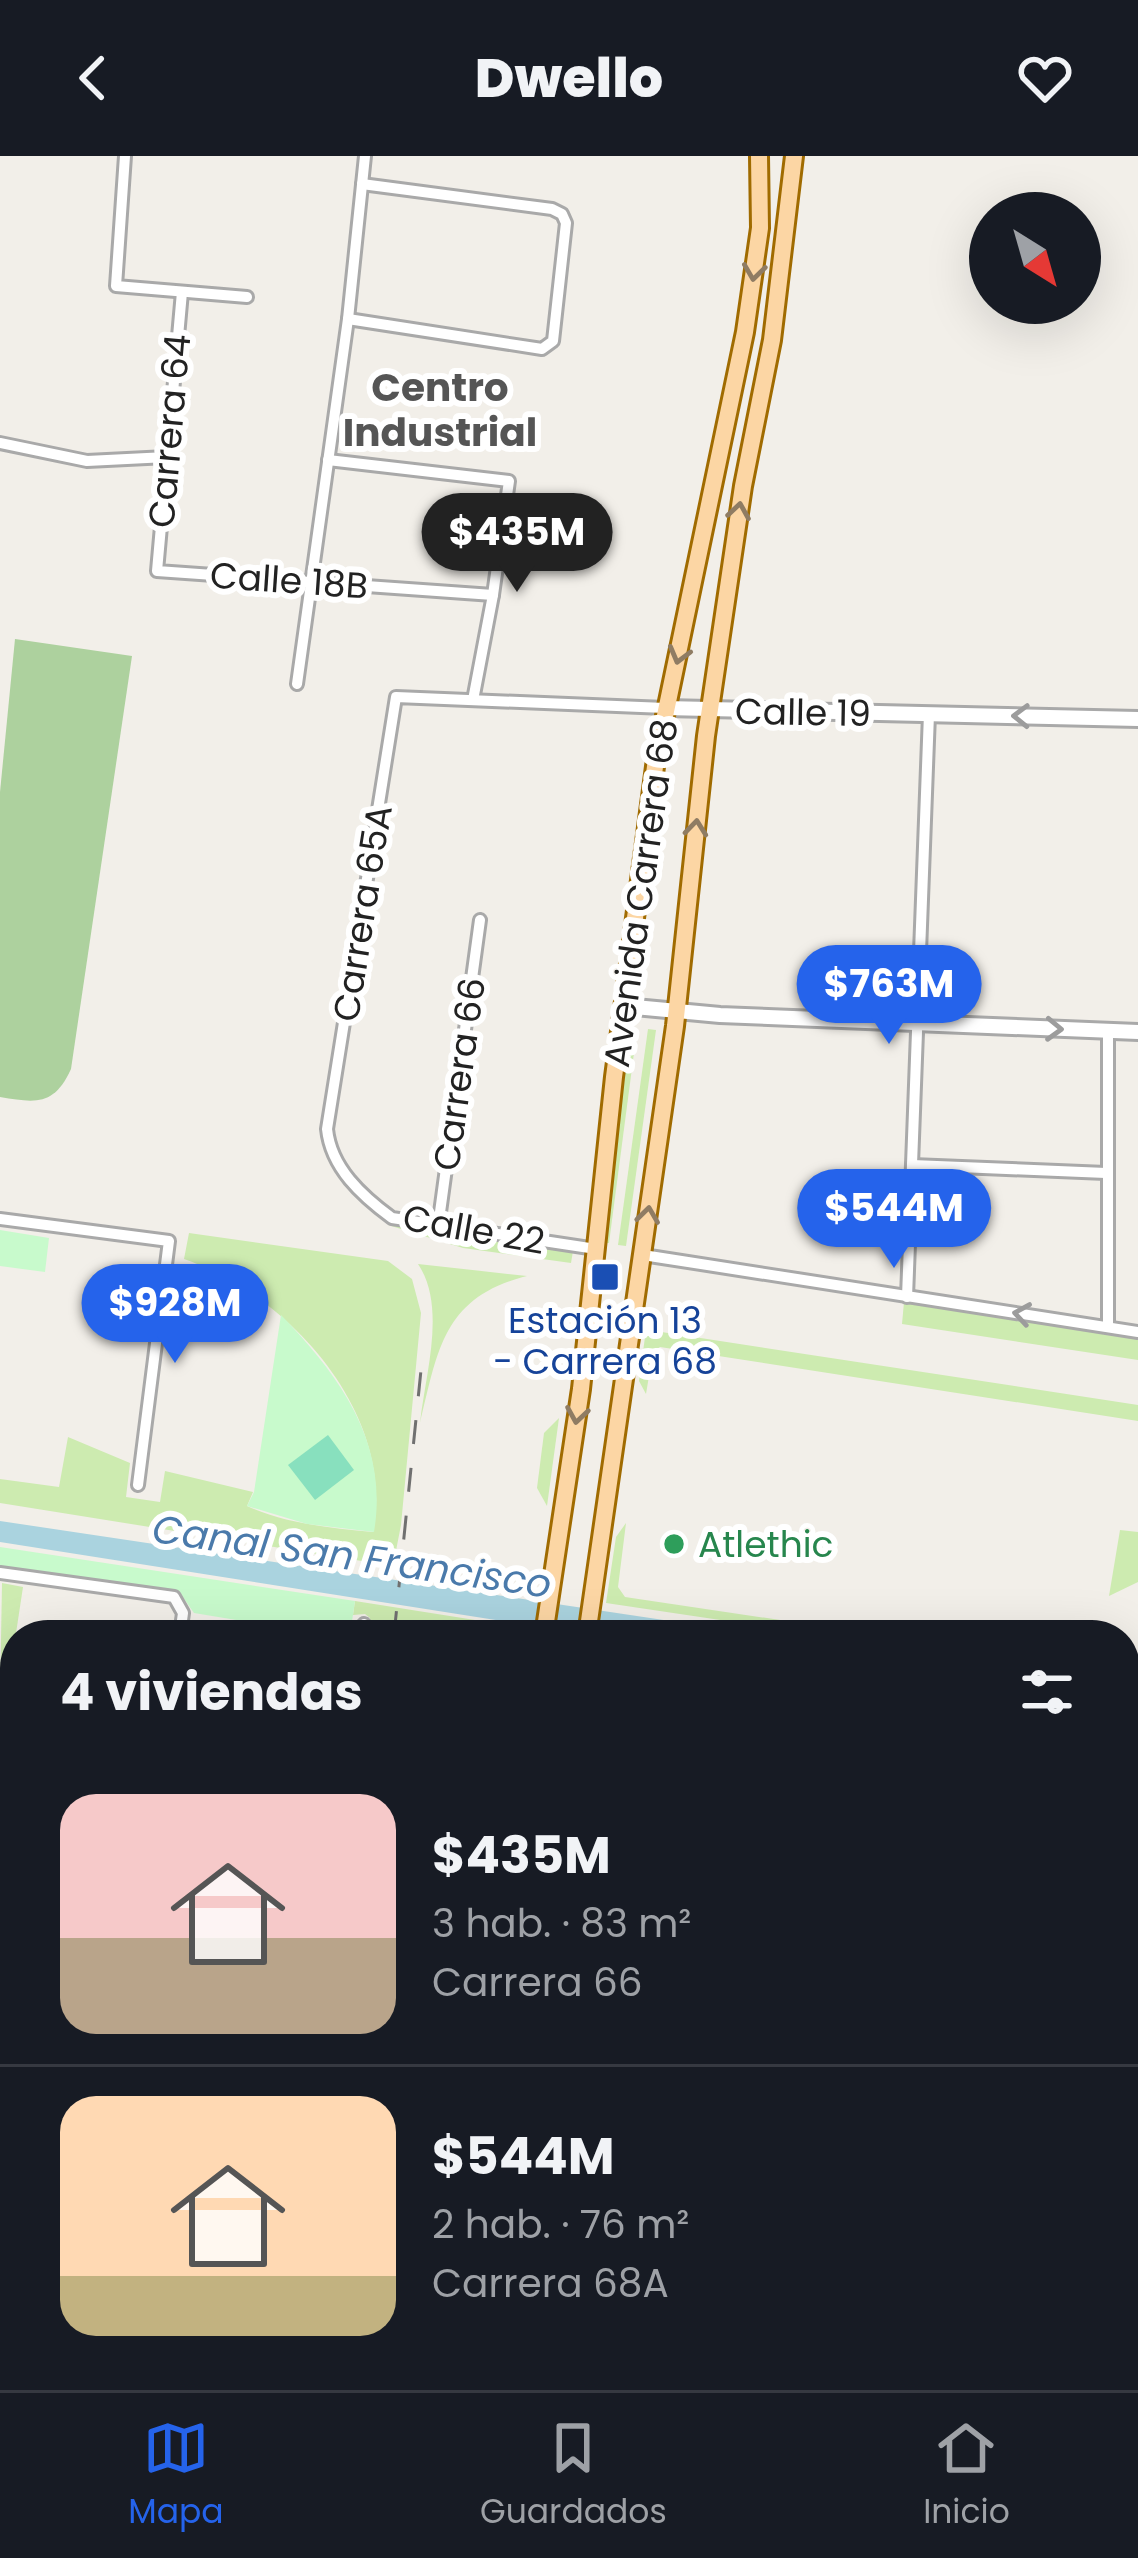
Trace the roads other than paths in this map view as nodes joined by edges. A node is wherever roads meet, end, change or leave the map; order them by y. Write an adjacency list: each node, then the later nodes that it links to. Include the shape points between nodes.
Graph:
1 (125, 156): 6 (street, via 116,286)
2 (365, 156): 5 (street)
3 (759, 156): 18 (main road, Avenida Carrera 68, one-way to 18, via 745,332)
4 (794, 156): 19 (main road, Avenida Carrera 68, one-way to 4)
5 (362, 184): 8 (street); 8 (street, via 562,214 553,341 548,347)
6 (182, 292): 7 (street); 10 (street, Carrera 64)
7 (247, 297)
8 (347, 319): 11 (street)
9 (0, 442): 10 (street, via 87,461)
10 (167, 458): 12 (street, Carrera 64)
11 (328, 460): 13 (street); 14 (street, via 508,482)
12 (157, 571): 13 (street, Calle 18B)
13 (313, 581): 14 (street, Calle 18B); 15 (street)
14 (493, 595): 17 (street)
15 (297, 684)
16 (396, 697): 17 (street, Calle 19); 28 (street, Carrera 65A)
17 (473, 700): 18 (street, Calle 19)
18 (665, 708): 19 (street, Calle 19); 23 (main road, Avenida Carrera 68)
19 (710, 710): 20 (street, Calle 19); 24 (main road, Avenida Carrera 68, one-way to 19)
20 (928, 714): 21 (street, Calle 19, one-way to 20); 25 (street)
21 (1138, 719)
22 (480, 920): 32 (street, Carrera 66)
23 (624, 1006): 24 (street); 33 (main road, Avenida Carrera 68)
24 (676, 1011): 25 (street); 34 (main road, Avenida Carrera 68, one-way to 24)
25 (917, 1023): 26 (street, one-way to 26); 29 (street)
26 (1108, 1031): 27 (street); 30 (street)
27 (1138, 1032)
28 (327, 1129): 32 (street, Calle 22, via 337,1164 372,1203 392,1218)
29 (912, 1165): 30 (street); 35 (street)
30 (1106, 1173): 36 (street)
31 (0, 1219): 38 (street, via 169,1241)
32 (438, 1227): 33 (street, Calle 22)
33 (596, 1249): 41 (main road, Avenida Carrera 68, one-way to 41)
34 (643, 1255): 35 (street); 42 (main road, Avenida Carrera 68)
35 (907, 1297): 36 (street, one-way to 35)
36 (1108, 1327): 37 (street)
37 (1138, 1332)
38 (138, 1485)
39 (0, 1573): 40 (street, via 173,1597)
40 (182, 1620)
41 (546, 1620)
42 (589, 1620)

